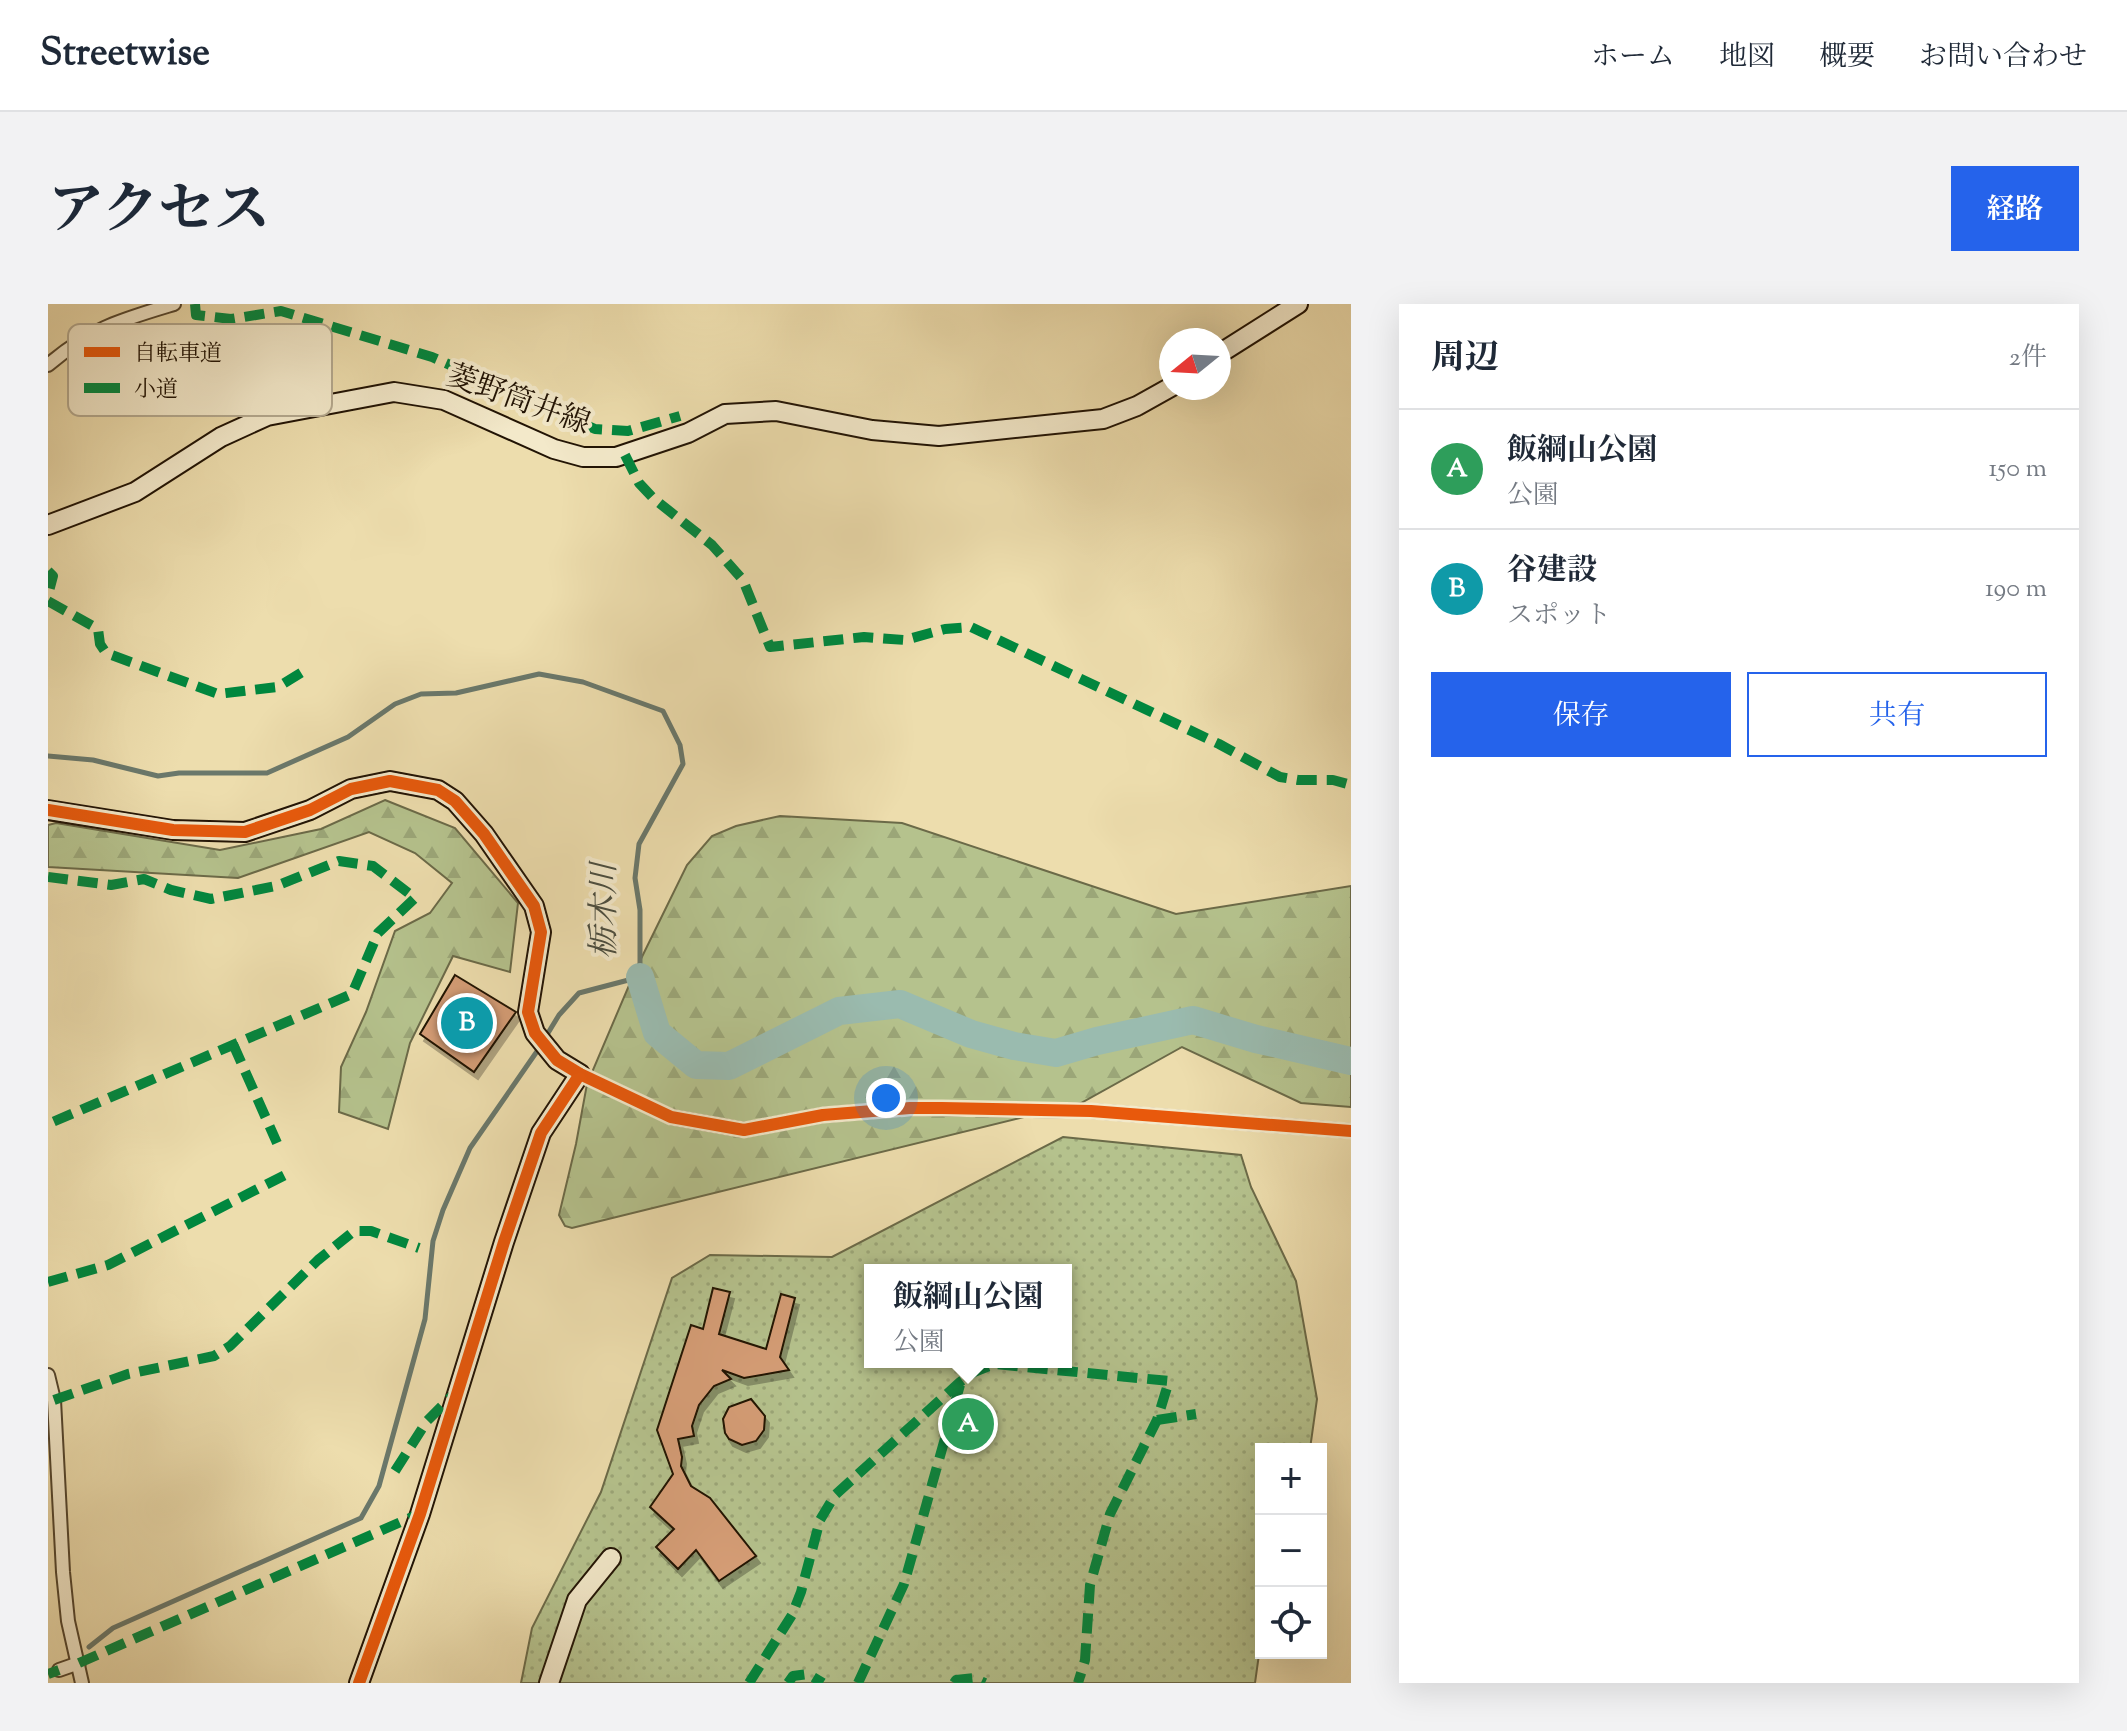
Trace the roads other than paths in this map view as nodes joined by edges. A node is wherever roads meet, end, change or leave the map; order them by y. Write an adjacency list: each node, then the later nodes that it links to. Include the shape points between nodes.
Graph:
1 (174, 304): 3 (street)
2 (1298, 304): 4 (street)
3 (108, 324)
4 (1231, 346)
5 (68, 348): 6 (street)
6 (48, 365)
7 (1159, 394): 8 (street, 菱野筒井線, via 1103,419 939,436 753,410 725,414 688,433 616,457 583,457 554,449 444,400 394,392)
8 (332, 404)
9 (267, 416): 10 (street, 菱野筒井線, via 221,437 135,492)
10 (48, 525)
11 (48, 810): 12 (street, via 173,830 245,832 310,810 351,789 390,781 438,790 484,834 534,906 541,932 528,1012 535,1033 557,1060)
12 (580, 1074): 13 (street, via 671,1117 744,1130 823,1115 910,1108 1091,1111); 19 (street, via 537,1144 420,1514)
13 (1351, 1131)
14 (48, 1375): 16 (street, via 68,1621)
15 (611, 1558): 20 (street, via 577,1600)
16 (79, 1663): 17 (street); 18 (street)
17 (59, 1670)
18 (82, 1683)
19 (359, 1683)
20 (549, 1683)

